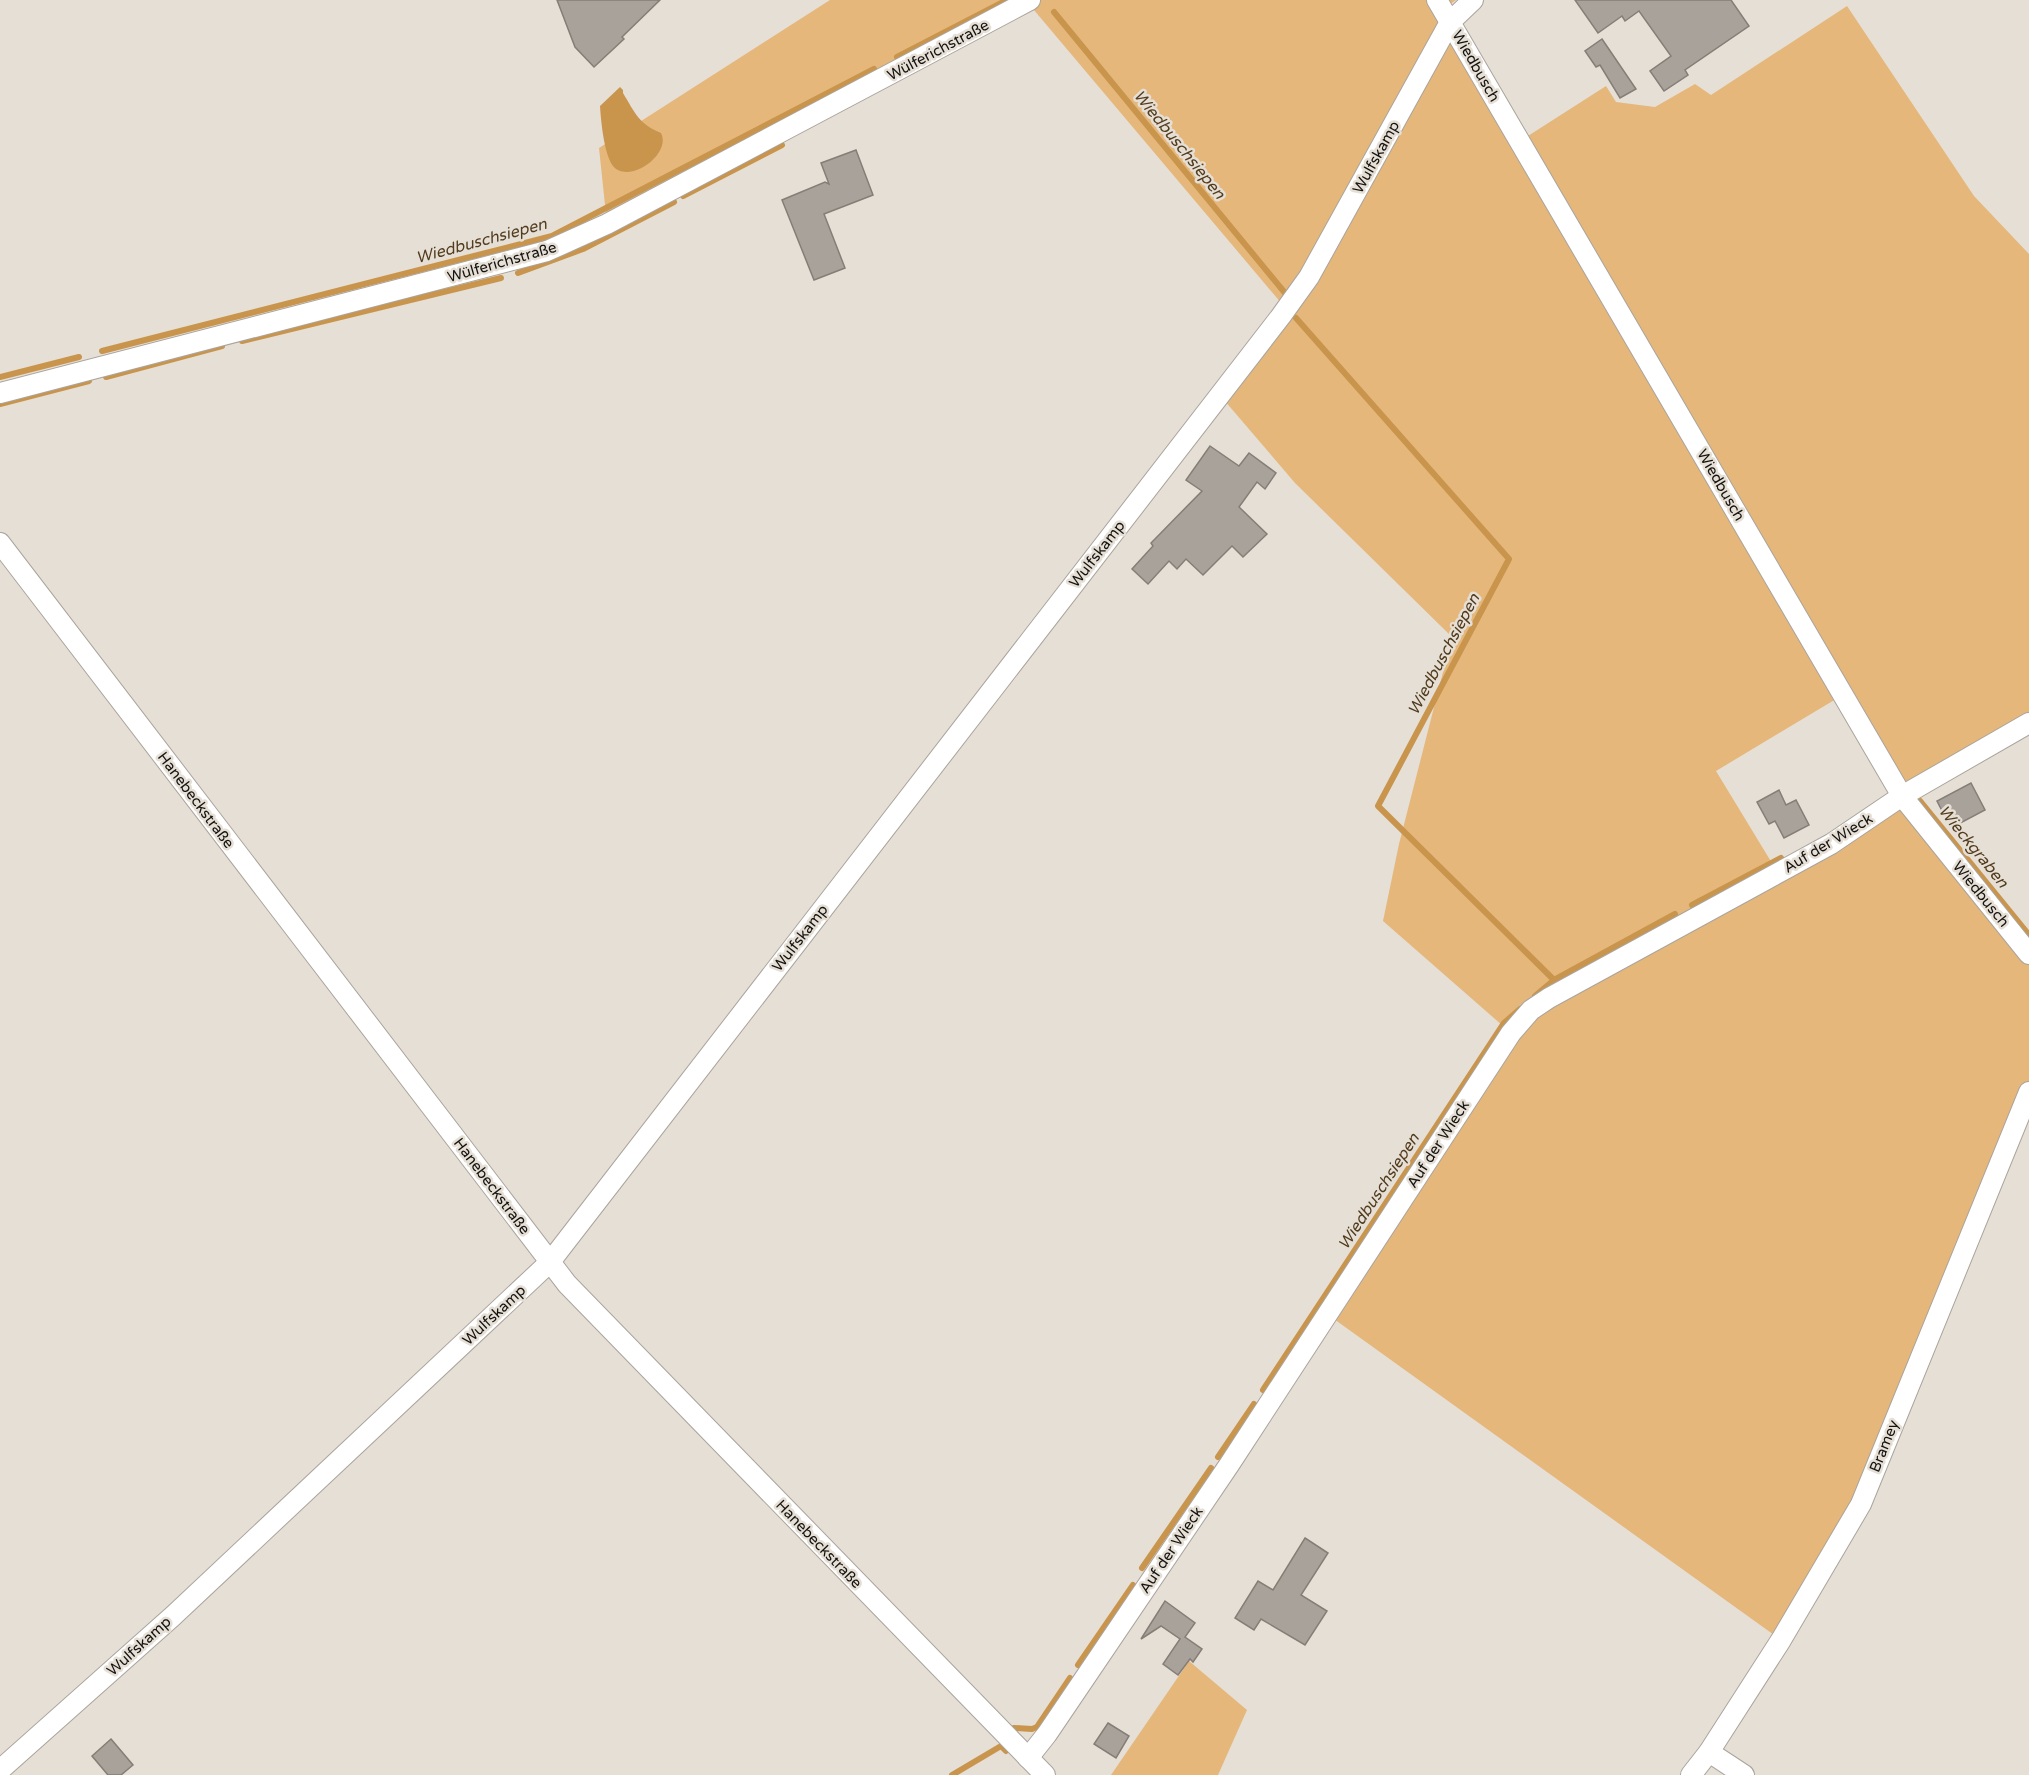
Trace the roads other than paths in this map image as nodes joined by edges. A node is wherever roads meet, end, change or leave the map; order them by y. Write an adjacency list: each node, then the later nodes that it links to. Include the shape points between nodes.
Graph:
1 (1030, 0): 5 (street, Wülferichstraße, via 607,224 547,251)
2 (1437, 0): 4 (street, Wiedbusch)
3 (1473, 0): 4 (street, Wulfskamp)
4 (1450, 21): 8 (street, Wiedbusch); 11 (street, Wulfskamp, via 1309,277 1281,316)
5 (0, 393)
6 (0, 543): 11 (street, Hanebeckstraße)
7 (2029, 723): 8 (street, Auf der Wieck)
8 (1902, 796): 9 (street, Wiedbusch); 13 (street, Auf der Wieck, via 1831,844 1550,998 1532,1010 1511,1033 1229,1465)
9 (2029, 954)
10 (2029, 1092): 12 (street, Bramey, via 1861,1504)
11 (550, 1262): 13 (street, Hanebeckstraße, via 567,1284); 14 (street, Wulfskamp, via 190,1600)
12 (1709, 1752): 16 (street, Bramey); 17 (street)
13 (1028, 1758): 15 (street, Hanebeckstraße)
14 (0, 1770)
15 (1045, 1775)
16 (1691, 1775)
17 (1744, 1775)

